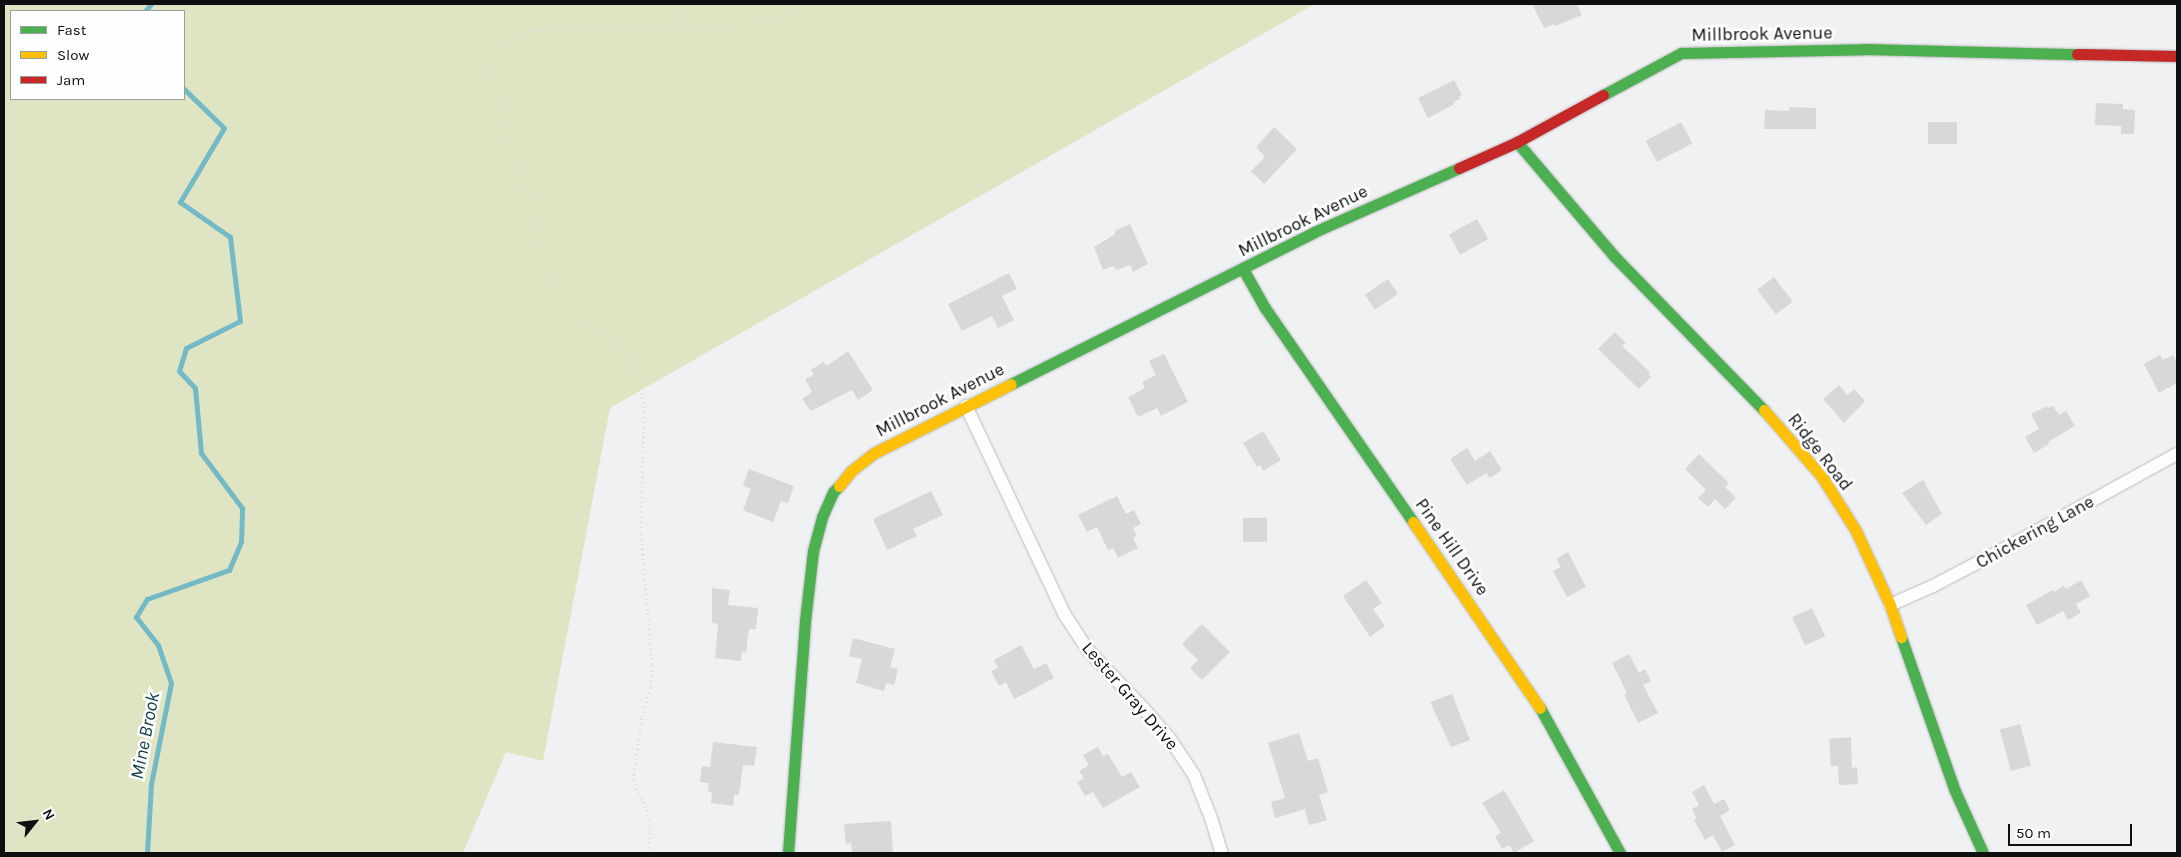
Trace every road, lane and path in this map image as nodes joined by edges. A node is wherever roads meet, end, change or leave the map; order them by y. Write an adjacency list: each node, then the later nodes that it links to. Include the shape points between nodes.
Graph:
1 (688, 4): 3 (path)
2 (811, 4): 3 (path, via 734,26 700,30)
3 (667, 28): 10 (path, via 528,31 506,43 492,66 504,131 534,208 544,250 564,301 578,322 610,337 623,349 636,371 644,403 641,532 652,664 634,774 650,825)
4 (2177, 56): 5 (street, Millbrook Avenue, via 1865,49 1681,53)
5 (1517, 142): 6 (street, Millbrook Avenue, via 1314,232); 9 (street, Ridge Road, via 1614,256 1781,427 1822,477 1856,531)
6 (1243, 269): 7 (street, Millbrook Avenue); 13 (street, Pine Hill Drive, via 1265,308 1523,680)
7 (966, 406): 11 (street, Millbrook Avenue, via 874,453 851,471 833,492 822,517 813,551 805,621); 12 (street, Lester Gray Drive, via 1064,616 1086,650 1144,709 1194,774)
8 (2177, 454): 9 (street, Chickering Lane, via 2013,544)
9 (1890, 605): 14 (street, Ridge Road, via 1948,775)
10 (649, 853)
11 (788, 853)
12 (1222, 853)
13 (1620, 853)
14 (1983, 853)

